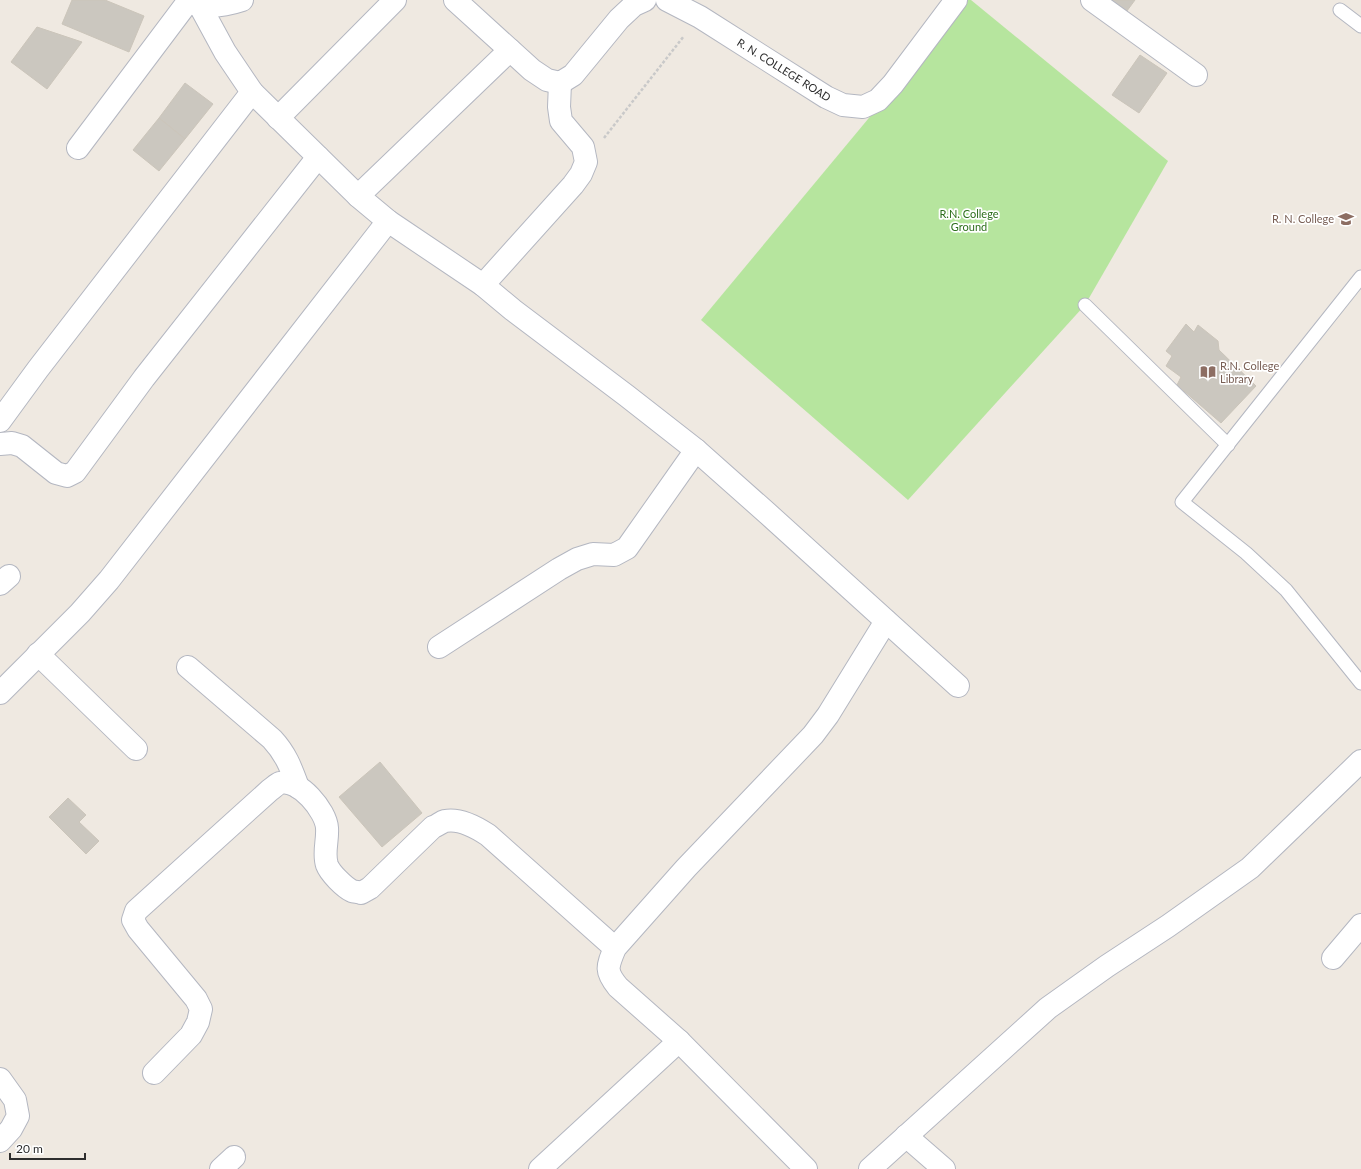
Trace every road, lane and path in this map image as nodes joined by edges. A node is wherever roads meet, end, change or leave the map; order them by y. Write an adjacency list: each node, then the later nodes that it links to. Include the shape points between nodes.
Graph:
1 (242, 0): 8 (street, via 227,5)
2 (395, 0): 16 (street)
3 (455, 0): 12 (street)
4 (645, 0): 14 (street, via 634,5 619,19 573,75)
5 (667, 0): 10 (street, R. N. COLLEGE ROAD)
6 (956, 0): 10 (street, R. N. COLLEGE ROAD, via 893,84 878,100 863,108 843,105 826,97)
7 (1092, 0): 13 (street)
8 (188, 3): 15 (street); 17 (street)
9 (1340, 10): 11 (lane)
10 (700, 16): 19 (path)
11 (1361, 26)
12 (510, 50): 14 (street, via 537,74); 20 (street)
13 (1196, 75)
14 (560, 83): 19 (street, via 558,107 561,121 583,147)
15 (252, 92): 16 (street); 25 (street)
16 (278, 118): 18 (street)
17 (78, 148)
18 (318, 157): 20 (street); 26 (street, via 144,378 75,472 67,476 56,473 22,446 12,443)
19 (586, 162): 23 (street, via 573,185)
20 (358, 196): 21 (street)
21 (388, 221): 23 (street); 31 (street, via 126,560 85,607)
22 (1361, 277): 27 (lane)
23 (483, 285): 28 (street)
24 (1085, 305): 27 (lane)
25 (0, 421)
26 (0, 444)
27 (1228, 445): 33 (lane, via 1182,502 1286,590)
28 (696, 450): 29 (street); 30 (street, via 628,548 614,555 593,554 577,559)
29 (886, 621): 34 (street); 40 (street, via 813,735 686,868)
30 (439, 646)
31 (38, 654): 35 (street); 36 (street)
32 (188, 667): 38 (street, via 282,749)
33 (1361, 683)
34 (958, 686)
35 (0, 693)
36 (136, 749)
37 (1361, 761): 45 (street, via 1250,868 1048,1008)
38 (298, 786): 40 (street, via 308,794 325,818 325,850 331,873 353,891 361,893 370,888 433,827 445,821 460,822 475,826 488,835); 43 (street, via 280,783 270,790 136,910 134,920 138,929 196,999 201,1009 191,1035)
39 (1361, 925): 41 (street)
40 (615, 948): 42 (street, via 608,964 610,977)
41 (1333, 958)
42 (680, 1041): 47 (street); 48 (street)
43 (154, 1073)
44 (0, 1079): 46 (street, via 15,1100 18,1116)
45 (906, 1136): 49 (street); 50 (street)
46 (0, 1141)
47 (540, 1169)
48 (806, 1169)
49 (870, 1169)
50 (944, 1169)

